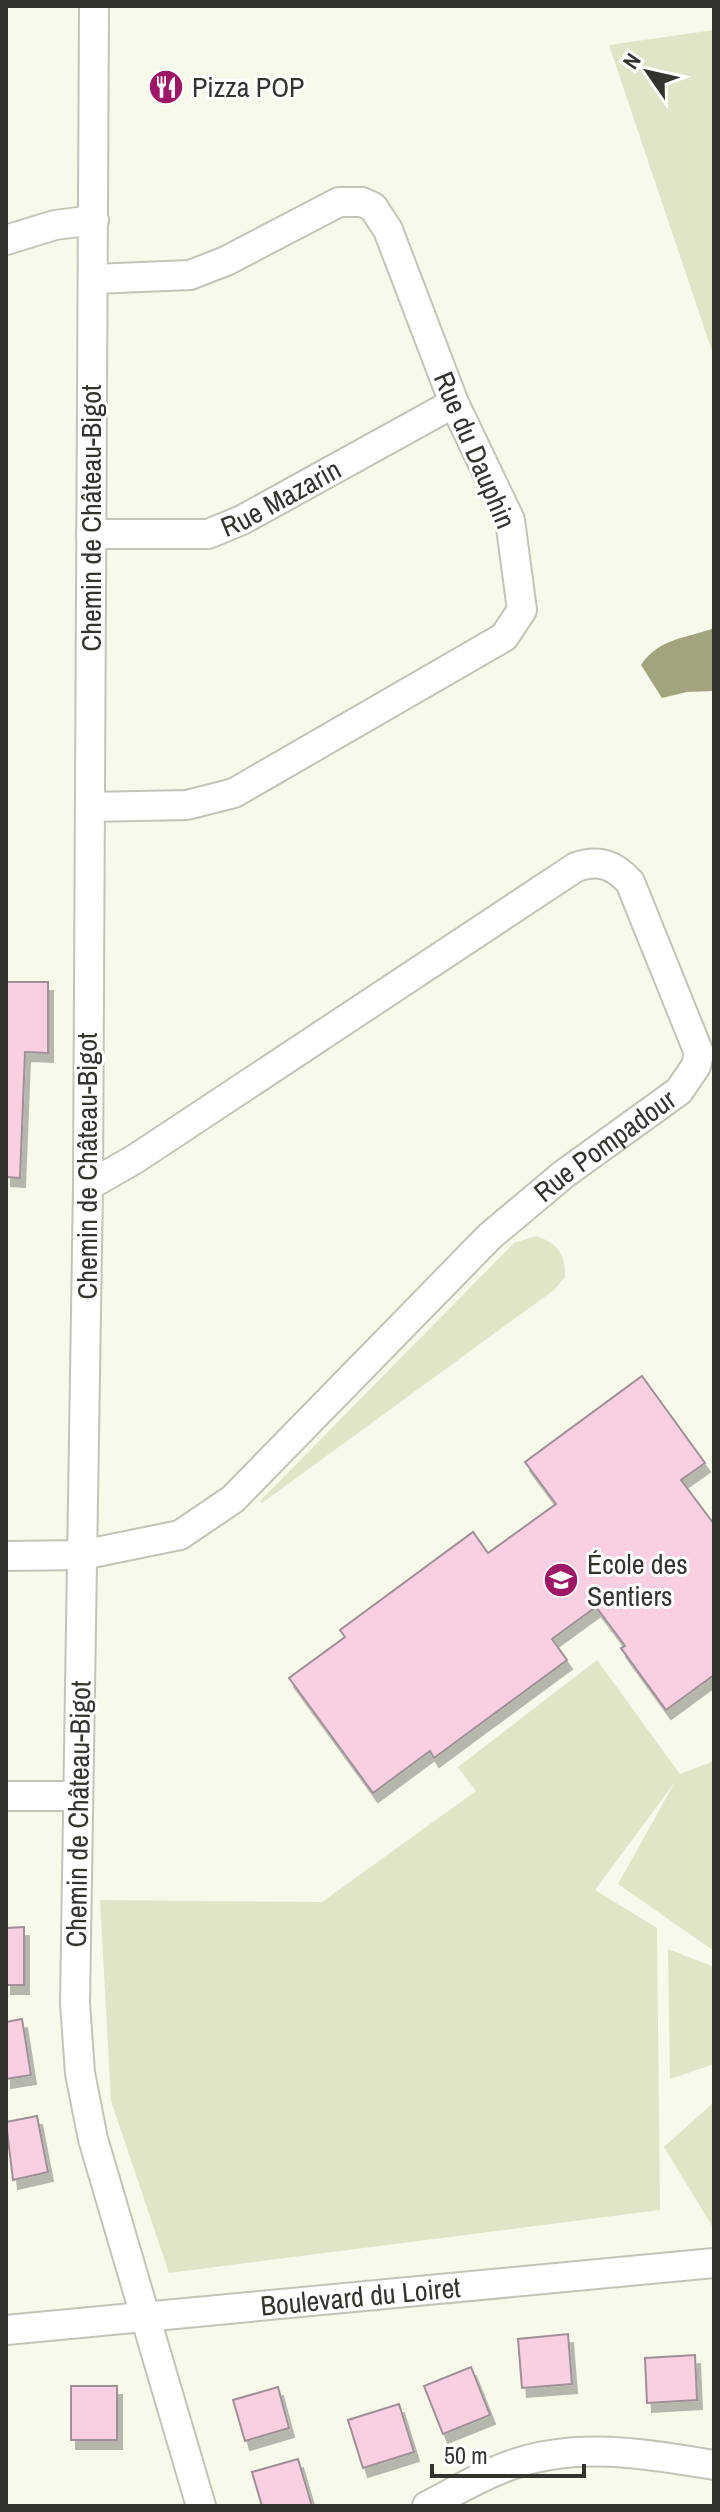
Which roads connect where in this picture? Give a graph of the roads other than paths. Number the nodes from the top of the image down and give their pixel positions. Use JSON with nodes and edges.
{"nodes":[{"id":1,"x":94,"y":6,"type":"edge"},
{"id":2,"x":94,"y":220,"type":"junction"},
{"id":3,"x":6,"y":240,"type":"edge"},
{"id":4,"x":93,"y":279,"type":"junction"},
{"id":5,"x":454,"y":403,"type":"junction"},
{"id":6,"x":91,"y":534,"type":"junction"},
{"id":7,"x":90,"y":807,"type":"junction"},
{"id":8,"x":88,"y":1186,"type":"junction"},
{"id":9,"x":82,"y":1555,"type":"junction"},
{"id":10,"x":6,"y":1556,"type":"edge"},
{"id":11,"x":6,"y":1796,"type":"edge"},
{"id":12,"x":77,"y":1796,"type":"junction"},
{"id":13,"x":714,"y":2263,"type":"edge"},
{"id":14,"x":145,"y":2316,"type":"junction"},
{"id":15,"x":6,"y":2330,"type":"edge"},
{"id":16,"x":714,"y":2465,"type":"edge"},
{"id":17,"x":469,"y":2496,"type":"edge"},
{"id":18,"x":201,"y":2506,"type":"edge"},
{"id":19,"x":427,"y":2506,"type":"edge"}],
"edges":[{"from":1,"to":2,"type":"street","name":"Chemin de Château-Bigot"},
{"from":2,"to":3,"type":"street"},
{"from":2,"to":4,"type":"street","name":"Chemin de Château-Bigot"},
{"from":4,"to":5,"type":"street","name":"Rue du Dauphin"},
{"from":4,"to":6,"type":"street","name":"Chemin de Château-Bigot"},
{"from":5,"to":6,"type":"street","name":"Rue Mazarin"},
{"from":5,"to":7,"type":"street","name":"Rue du Dauphin"},
{"from":6,"to":7,"type":"street","name":"Chemin de Château-Bigot"},
{"from":7,"to":8,"type":"street","name":"Chemin de Château-Bigot"},
{"from":8,"to":9,"type":"street","name":"Chemin de Château-Bigot"},
{"from":8,"to":9,"type":"street","name":"Rue Pompadour"},
{"from":9,"to":10,"type":"street"},
{"from":9,"to":12,"type":"street","name":"Chemin de Château-Bigot"},
{"from":11,"to":12,"type":"street"},
{"from":12,"to":14,"type":"street","name":"Chemin de Château-Bigot"},
{"from":13,"to":14,"type":"street","name":"Boulevard du Loiret"},
{"from":14,"to":15,"type":"street","name":"Boulevard du Loiret"},
{"from":14,"to":18,"type":"street","name":"Chemin de Château-Bigot"},
{"from":16,"to":17,"type":"street"},
{"from":17,"to":19,"type":"street"}]}
